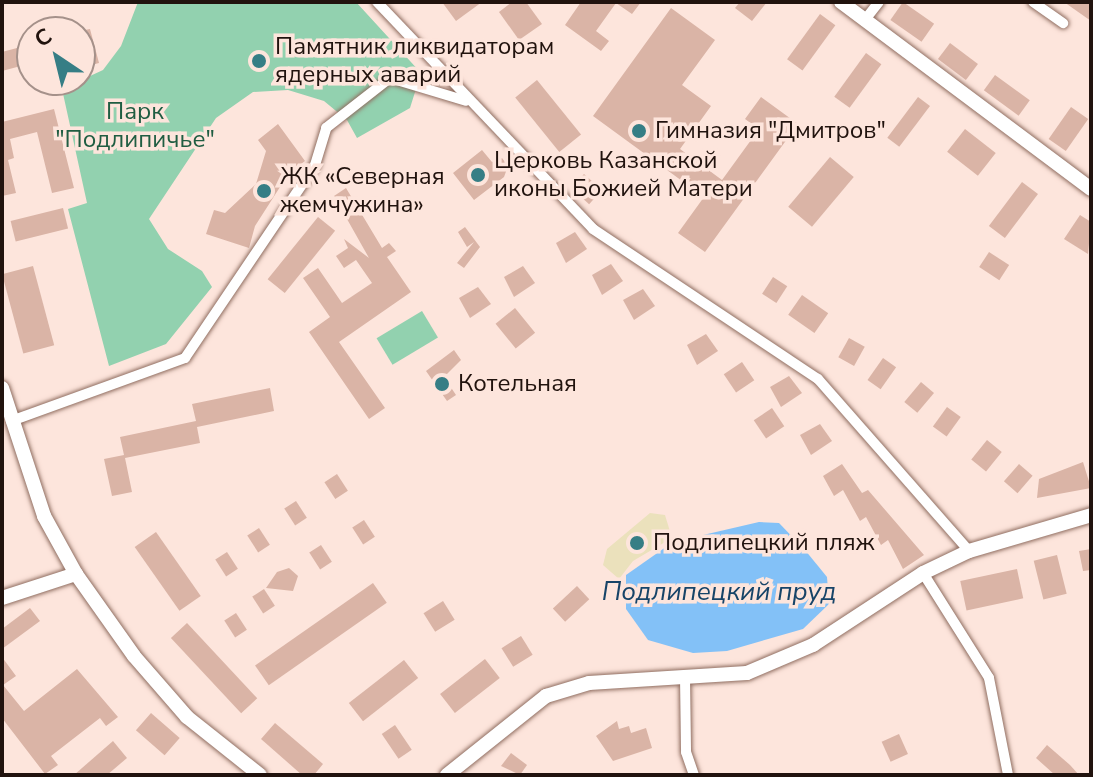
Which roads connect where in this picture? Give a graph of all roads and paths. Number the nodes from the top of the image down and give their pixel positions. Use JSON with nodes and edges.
{"nodes":[{"id":1,"x":377,"y":2,"type":"edge"},
{"id":2,"x":841,"y":2,"type":"edge"},
{"id":3,"x":879,"y":2,"type":"edge"},
{"id":4,"x":1033,"y":2,"type":"edge"},
{"id":5,"x":864,"y":21,"type":"junction"},
{"id":6,"x":1063,"y":23,"type":"dead end"},
{"id":7,"x":472,"y":104,"type":"junction"},
{"id":8,"x":1091,"y":189,"type":"edge"},
{"id":9,"x":2,"y":388,"type":"edge"},
{"id":10,"x":11,"y":421,"type":"junction"},
{"id":11,"x":1091,"y":515,"type":"edge"},
{"id":12,"x":969,"y":551,"type":"junction"},
{"id":13,"x":923,"y":573,"type":"junction"},
{"id":14,"x":76,"y":574,"type":"junction"},
{"id":15,"x":2,"y":598,"type":"edge"},
{"id":16,"x":685,"y":677,"type":"junction"},
{"id":17,"x":260,"y":775,"type":"edge"},
{"id":18,"x":447,"y":775,"type":"edge"},
{"id":19,"x":694,"y":775,"type":"edge"},
{"id":20,"x":1008,"y":775,"type":"edge"}],
"edges":[{"from":1,"to":7,"type":"street"},
{"from":2,"to":5,"type":"street"},
{"from":3,"to":5,"type":"street"},
{"from":4,"to":6,"type":"street"},
{"from":5,"to":8,"type":"street"},
{"from":7,"to":10,"type":"street"},
{"from":7,"to":12,"type":"street"},
{"from":9,"to":10,"type":"street"},
{"from":10,"to":14,"type":"street"},
{"from":11,"to":12,"type":"street"},
{"from":12,"to":13,"type":"street"},
{"from":13,"to":16,"type":"street"},
{"from":13,"to":20,"type":"street"},
{"from":14,"to":15,"type":"street"},
{"from":14,"to":17,"type":"street"},
{"from":16,"to":18,"type":"street"},
{"from":16,"to":19,"type":"street"}]}
